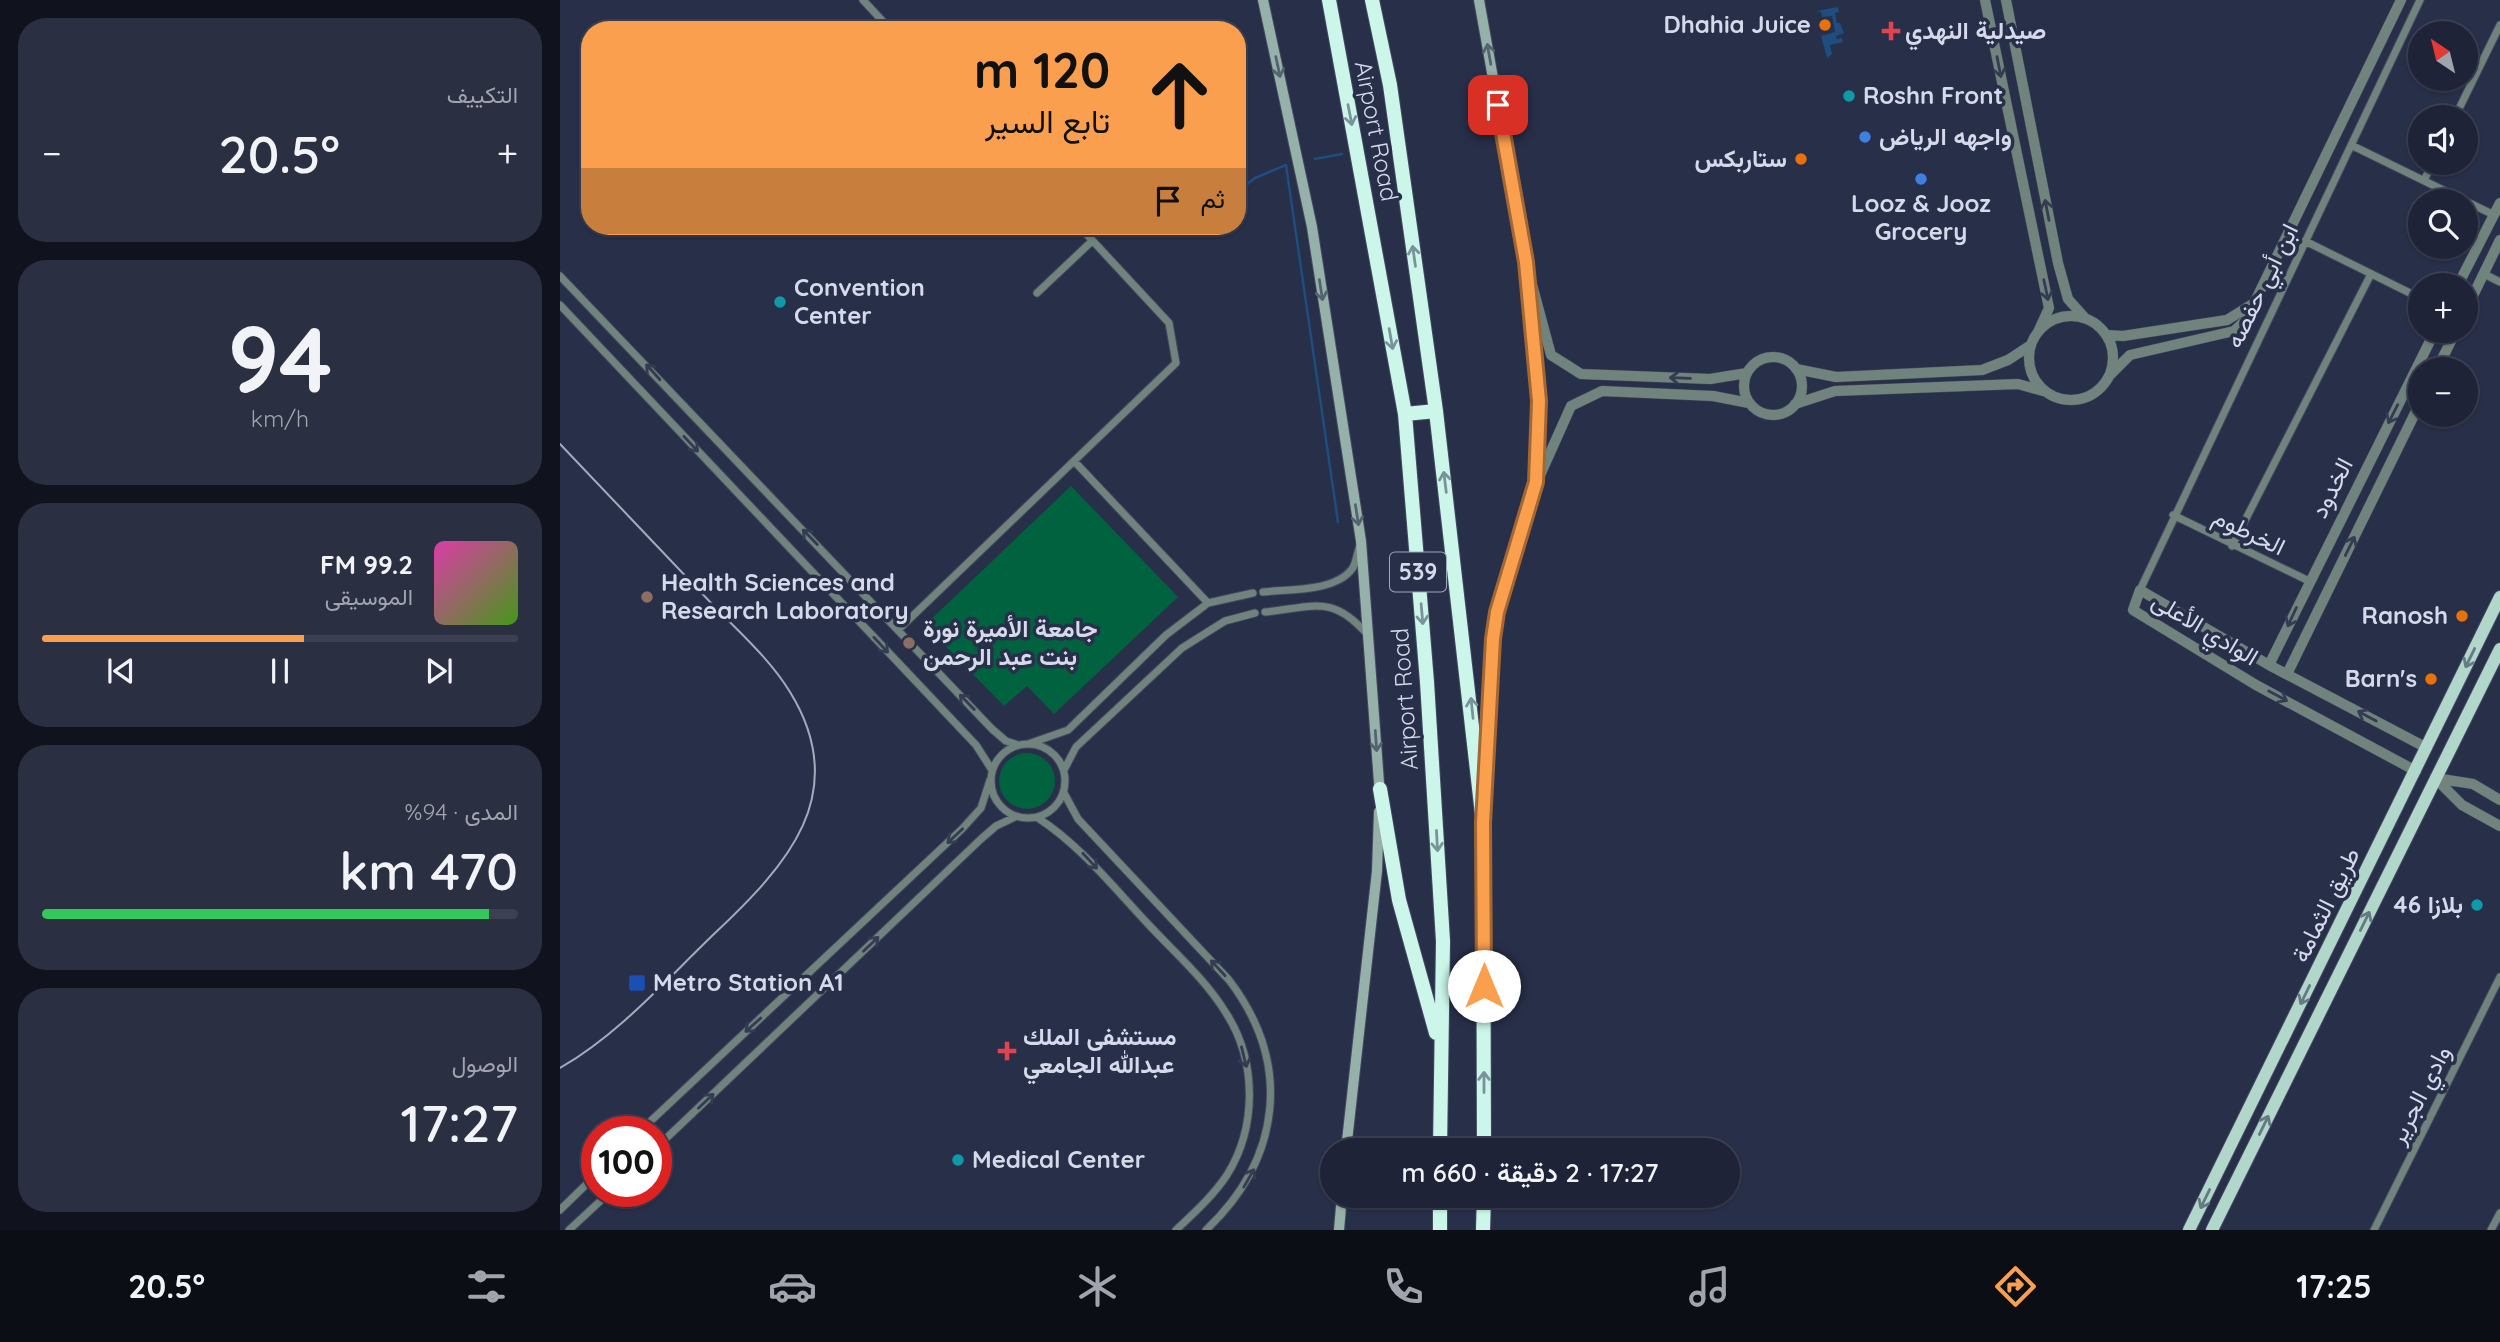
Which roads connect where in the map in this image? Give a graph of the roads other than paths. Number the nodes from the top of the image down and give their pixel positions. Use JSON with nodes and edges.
{"nodes":[{"id":1,"x":863,"y":0,"type":"edge"},
{"id":2,"x":1264,"y":0,"type":"edge"},
{"id":3,"x":1329,"y":0,"type":"edge"},
{"id":4,"x":1372,"y":0,"type":"edge"},
{"id":5,"x":1479,"y":0,"type":"edge"},
{"id":6,"x":1985,"y":0,"type":"edge"},
{"id":7,"x":2006,"y":0,"type":"edge"},
{"id":8,"x":2402,"y":0,"type":"edge"},
{"id":9,"x":2420,"y":0,"type":"edge"},
{"id":10,"x":883,"y":21,"type":"edge"},
{"id":11,"x":2500,"y":25,"type":"edge"},
{"id":12,"x":2461,"y":105,"type":"edge"},
{"id":13,"x":2351,"y":145,"type":"junction"},
{"id":14,"x":2427,"y":175,"type":"edge"},
{"id":15,"x":2424,"y":180,"type":"junction"},
{"id":16,"x":2500,"y":202,"type":"edge"},
{"id":17,"x":2494,"y":215,"type":"junction"},
{"id":18,"x":1086,"y":235,"type":"edge"},
{"id":19,"x":2500,"y":240,"type":"edge"},
{"id":20,"x":2305,"y":241,"type":"junction"},
{"id":21,"x":1091,"y":242,"type":"junction"},
{"id":22,"x":1526,"y":262,"type":"junction"},
{"id":23,"x":2464,"y":273,"type":"edge"},
{"id":24,"x":2371,"y":274,"type":"junction"},
{"id":25,"x":2484,"y":274,"type":"junction"},
{"id":26,"x":560,"y":275,"type":"edge"},
{"id":27,"x":2500,"y":282,"type":"edge"},
{"id":28,"x":2478,"y":286,"type":"edge"},
{"id":29,"x":2408,"y":292,"type":"edge"},
{"id":30,"x":1037,"y":293,"type":"dead end"},
{"id":31,"x":2256,"y":301,"type":"junction"},
{"id":32,"x":560,"y":305,"type":"edge"},
{"id":33,"x":2085,"y":318,"type":"junction"},
{"id":34,"x":2038,"y":332,"type":"junction"},
{"id":35,"x":2107,"y":335,"type":"junction"},
{"id":36,"x":2429,"y":343,"type":"edge"},
{"id":37,"x":2032,"y":345,"type":"junction"},
{"id":38,"x":1796,"y":369,"type":"junction"},
{"id":39,"x":1747,"y":373,"type":"junction"},
{"id":40,"x":2109,"y":376,"type":"junction"},
{"id":41,"x":2049,"y":393,"type":"junction"},
{"id":42,"x":1749,"y":403,"type":"junction"},
{"id":43,"x":1795,"y":404,"type":"junction"},
{"id":44,"x":1436,"y":411,"type":"junction"},
{"id":45,"x":1405,"y":414,"type":"junction"},
{"id":46,"x":2408,"y":427,"type":"edge"},
{"id":47,"x":1074,"y":461,"type":"junction"},
{"id":48,"x":1536,"y":482,"type":"junction"},
{"id":49,"x":2174,"y":515,"type":"junction"},
{"id":50,"x":1361,"y":541,"type":"junction"},
{"id":51,"x":2232,"y":546,"type":"junction"},
{"id":52,"x":2309,"y":582,"type":"junction"},
{"id":53,"x":2140,"y":590,"type":"junction"},
{"id":54,"x":1263,"y":592,"type":"dead end"},
{"id":55,"x":1253,"y":593,"type":"dead end"},
{"id":56,"x":2500,"y":597,"type":"edge"},
{"id":57,"x":1208,"y":603,"type":"junction"},
{"id":58,"x":1265,"y":612,"type":"dead end"},
{"id":59,"x":1255,"y":613,"type":"dead end"},
{"id":60,"x":898,"y":630,"type":"junction"},
{"id":61,"x":1368,"y":635,"type":"junction"},
{"id":62,"x":2500,"y":649,"type":"edge"},
{"id":63,"x":2269,"y":665,"type":"junction"},
{"id":64,"x":2287,"y":674,"type":"junction"},
{"id":65,"x":1028,"y":744,"type":"junction"},
{"id":66,"x":1018,"y":745,"type":"junction"},
{"id":67,"x":2427,"y":748,"type":"junction"},
{"id":68,"x":992,"y":769,"type":"junction"},
{"id":69,"x":1064,"y":770,"type":"junction"},
{"id":70,"x":2416,"y":771,"type":"junction"},
{"id":71,"x":2435,"y":778,"type":"junction"},
{"id":72,"x":990,"y":780,"type":"junction"},
{"id":73,"x":1380,"y":789,"type":"junction"},
{"id":74,"x":1064,"y":793,"type":"junction"},
{"id":75,"x":2500,"y":800,"type":"edge"},
{"id":76,"x":1015,"y":817,"type":"junction"},
{"id":77,"x":1038,"y":818,"type":"junction"},
{"id":78,"x":1483,"y":823,"type":"junction"},
{"id":79,"x":2500,"y":826,"type":"edge"},
{"id":80,"x":2500,"y":977,"type":"edge"},
{"id":81,"x":1441,"y":1050,"type":"junction"},
{"id":82,"x":656,"y":1116,"type":"edge"},
{"id":83,"x":672,"y":1133,"type":"edge"},
{"id":84,"x":1347,"y":1138,"type":"edge"},
{"id":85,"x":1440,"y":1138,"type":"edge"},
{"id":86,"x":1484,"y":1138,"type":"edge"},
{"id":87,"x":581,"y":1190,"type":"edge"},
{"id":88,"x":594,"y":1207,"type":"edge"},
{"id":89,"x":1341,"y":1208,"type":"edge"},
{"id":90,"x":1440,"y":1208,"type":"edge"},
{"id":91,"x":1484,"y":1208,"type":"edge"},
{"id":92,"x":560,"y":1210,"type":"edge"},
{"id":93,"x":2500,"y":1213,"type":"edge"},
{"id":94,"x":2214,"y":1229,"type":"edge"},
{"id":95,"x":569,"y":1230,"type":"edge"},
{"id":96,"x":1176,"y":1230,"type":"edge"},
{"id":97,"x":1206,"y":1230,"type":"edge"},
{"id":98,"x":1339,"y":1230,"type":"edge"},
{"id":99,"x":1440,"y":1230,"type":"edge"},
{"id":100,"x":1483,"y":1230,"type":"edge"},
{"id":101,"x":2189,"y":1230,"type":"edge"},
{"id":102,"x":2374,"y":1230,"type":"edge"},
{"id":103,"x":2491,"y":1230,"type":"edge"}],
"edges":[{"from":1,"to":10,"type":"street"},
{"from":2,"to":50,"type":"main road","one_way":true},
{"from":3,"to":45,"type":"highway","name":"Airport Road","number":"539","one_way":true},
{"from":44,"to":4,"type":"highway","name":"Airport Road","number":"539","one_way":true},
{"from":22,"to":5,"type":"main road","one_way":true},
{"from":6,"to":34,"type":"street","one_way":true},
{"from":33,"to":7,"type":"street","one_way":true},
{"from":8,"to":31,"type":"street"},
{"from":9,"to":13,"type":"street","name":"ابن أبي حفصه"},
{"from":11,"to":12,"type":"street"},
{"from":13,"to":15,"type":"street"},
{"from":13,"to":20,"type":"street","name":"ابن أبي حفصه"},
{"from":14,"to":15,"type":"street"},
{"from":15,"to":17,"type":"street"},
{"from":16,"to":17,"type":"street"},
{"from":17,"to":23,"type":"street"},
{"from":18,"to":21,"type":"street"},
{"from":19,"to":25,"type":"street"},
{"from":20,"to":24,"type":"street"},
{"from":20,"to":49,"type":"street","name":"ابن أبي حفصه"},
{"from":21,"to":30,"type":"street"},
{"from":21,"to":47,"type":"street"},
{"from":39,"to":22,"type":"street","one_way":true},
{"from":22,"to":48,"type":"main road"},
{"from":24,"to":29,"type":"street"},
{"from":24,"to":51,"type":"street"},
{"from":25,"to":27,"type":"street"},
{"from":25,"to":28,"type":"street"},
{"from":60,"to":26,"type":"street","one_way":true},
{"from":31,"to":35,"type":"street"},
{"from":31,"to":40,"type":"street"},
{"from":32,"to":68,"type":"street","one_way":true},
{"from":33,"to":34,"type":"street"},
{"from":33,"to":35,"type":"street"},
{"from":34,"to":37,"type":"street"},
{"from":35,"to":40,"type":"street"},
{"from":36,"to":52,"type":"street","name":"الخدود","one_way":true},
{"from":37,"to":38,"type":"street"},
{"from":37,"to":41,"type":"street"},
{"from":38,"to":39,"type":"street"},
{"from":38,"to":43,"type":"street"},
{"from":39,"to":42,"type":"street"},
{"from":40,"to":41,"type":"street"},
{"from":41,"to":43,"type":"street"},
{"from":42,"to":43,"type":"street"},
{"from":42,"to":48,"type":"street"},
{"from":44,"to":45,"type":"highway"},
{"from":78,"to":44,"type":"highway","name":"Airport Road","number":"539","one_way":true},
{"from":45,"to":81,"type":"highway","name":"Airport Road","number":"539","one_way":true},
{"from":64,"to":46,"type":"street","name":"الخدود","one_way":true},
{"from":47,"to":57,"type":"street"},
{"from":47,"to":60,"type":"street"},
{"from":48,"to":78,"type":"main road"},
{"from":49,"to":51,"type":"street","name":"الخرطوم"},
{"from":49,"to":53,"type":"street","name":"ابن أبي حفصه"},
{"from":50,"to":54,"type":"street"},
{"from":50,"to":61,"type":"main road"},
{"from":51,"to":52,"type":"street","name":"الخرطوم"},
{"from":52,"to":63,"type":"street","name":"الخدود","one_way":true},
{"from":53,"to":63,"type":"street","name":"الوادي الأعلى"},
{"from":53,"to":70,"type":"street","name":"الوادي الأعلى","one_way":true},
{"from":55,"to":57,"type":"street"},
{"from":56,"to":67,"type":"main road","name":"طريق الثمامة","one_way":true},
{"from":57,"to":65,"type":"street"},
{"from":58,"to":61,"type":"street"},
{"from":59,"to":69,"type":"street"},
{"from":66,"to":60,"type":"street","one_way":true},
{"from":61,"to":73,"type":"main road","one_way":true},
{"from":62,"to":71,"type":"main road","name":"طريق الثمامة"},
{"from":63,"to":64,"type":"street","name":"الوادي الأعلى"},
{"from":67,"to":64,"type":"street","name":"الوادي الأعلى","one_way":true},
{"from":65,"to":66,"type":"street"},
{"from":65,"to":69,"type":"street"},
{"from":66,"to":68,"type":"street"},
{"from":67,"to":70,"type":"main road","name":"طريق الثمامة"},
{"from":68,"to":72,"type":"street"},
{"from":69,"to":74,"type":"street"},
{"from":70,"to":101,"type":"main road","name":"طريق الثمامة","one_way":true},
{"from":71,"to":75,"type":"street"},
{"from":71,"to":79,"type":"street"},
{"from":94,"to":71,"type":"main road","name":"طريق الثمامة","one_way":true},
{"from":72,"to":76,"type":"street"},
{"from":72,"to":82,"type":"street","one_way":true},
{"from":73,"to":81,"type":"highway"},
{"from":73,"to":84,"type":"main road"},
{"from":74,"to":77,"type":"street"},
{"from":97,"to":74,"type":"street","one_way":true},
{"from":76,"to":77,"type":"street"},
{"from":83,"to":76,"type":"street","one_way":true},
{"from":77,"to":96,"type":"street","one_way":true},
{"from":86,"to":78,"type":"highway","name":"Airport Road","number":"539","one_way":true},
{"from":80,"to":102,"type":"street","name":"وادي الجرير"},
{"from":81,"to":85,"type":"highway","name":"Airport Road","number":"539"},
{"from":87,"to":92,"type":"street"},
{"from":88,"to":95,"type":"street"},
{"from":89,"to":98,"type":"main road"},
{"from":90,"to":99,"type":"highway"},
{"from":91,"to":100,"type":"highway"},
{"from":93,"to":103,"type":"street"}]}
